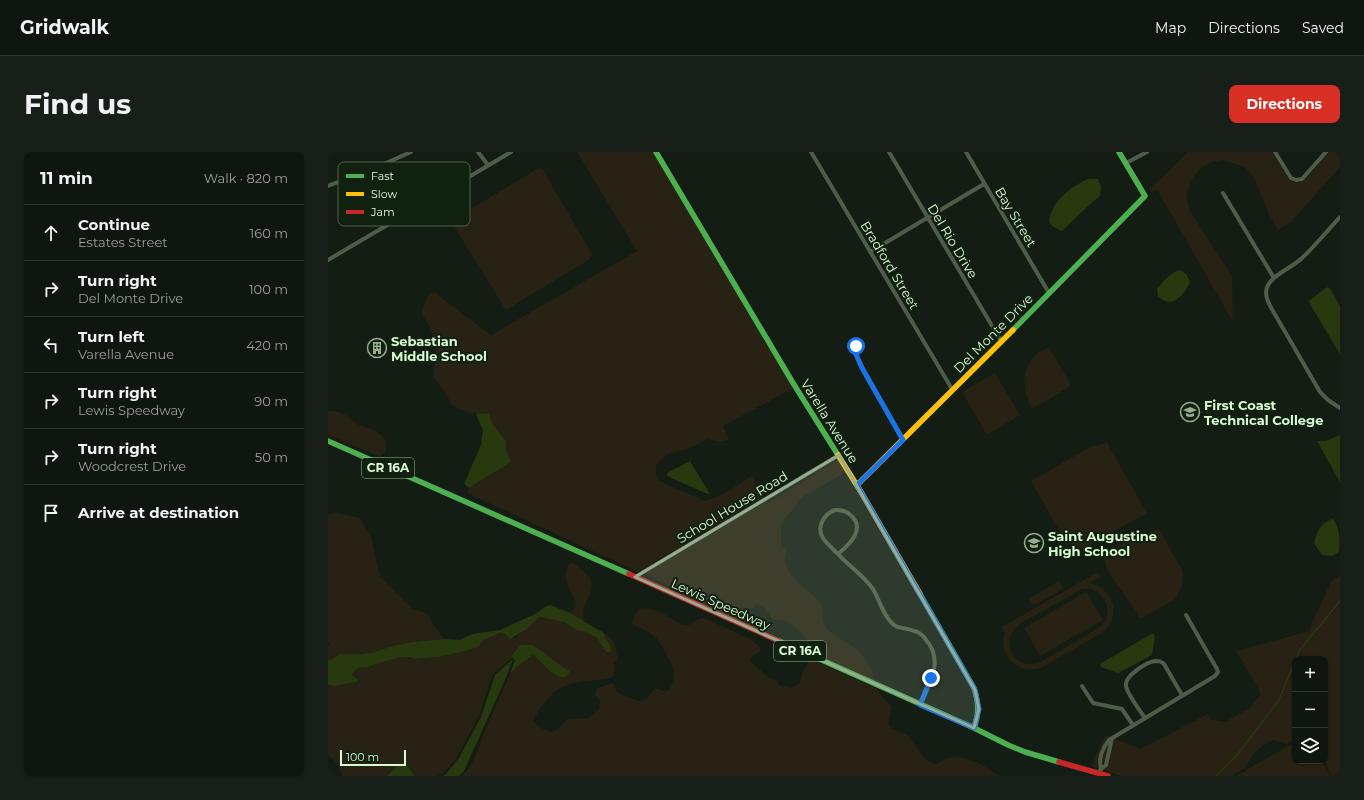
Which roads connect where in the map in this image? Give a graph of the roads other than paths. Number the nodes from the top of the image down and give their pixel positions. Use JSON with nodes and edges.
{"nodes":[{"id":1,"x":411,"y":152,"type":"edge"},
{"id":2,"x":478,"y":152,"type":"edge"},
{"id":3,"x":511,"y":152,"type":"edge"},
{"id":4,"x":656,"y":152,"type":"edge"},
{"id":5,"x":811,"y":152,"type":"edge"},
{"id":6,"x":889,"y":152,"type":"edge"},
{"id":7,"x":966,"y":152,"type":"edge"},
{"id":8,"x":1119,"y":152,"type":"edge"},
{"id":9,"x":1147,"y":152,"type":"edge"},
{"id":10,"x":1275,"y":152,"type":"edge"},
{"id":11,"x":1326,"y":152,"type":"edge"},
{"id":12,"x":388,"y":162,"type":"edge"},
{"id":13,"x":1126,"y":163,"type":"junction"},
{"id":14,"x":488,"y":165,"type":"junction"},
{"id":15,"x":470,"y":176,"type":"edge"},
{"id":16,"x":338,"y":182,"type":"edge"},
{"id":17,"x":984,"y":184,"type":"junction"},
{"id":18,"x":328,"y":186,"type":"edge"},
{"id":19,"x":1224,"y":193,"type":"dead end"},
{"id":20,"x":927,"y":217,"type":"junction"},
{"id":21,"x":1340,"y":217,"type":"edge"},
{"id":22,"x":385,"y":226,"type":"edge"},
{"id":23,"x":870,"y":252,"type":"junction"},
{"id":24,"x":328,"y":260,"type":"edge"},
{"id":25,"x":1274,"y":278,"type":"junction"},
{"id":26,"x":1049,"y":293,"type":"junction"},
{"id":27,"x":1001,"y":341,"type":"junction"},
{"id":28,"x":860,"y":343,"type":"dead end"},
{"id":29,"x":952,"y":389,"type":"junction"},
{"id":30,"x":1340,"y":408,"type":"edge"},
{"id":31,"x":903,"y":440,"type":"junction"},
{"id":32,"x":328,"y":441,"type":"edge"},
{"id":33,"x":839,"y":455,"type":"junction"},
{"id":34,"x":857,"y":485,"type":"junction"},
{"id":35,"x":838,"y":554,"type":"junction"},
{"id":36,"x":635,"y":577,"type":"junction"},
{"id":37,"x":1186,"y":615,"type":"dead end"},
{"id":38,"x":1082,"y":686,"type":"dead end"},
{"id":39,"x":1182,"y":696,"type":"junction"},
{"id":40,"x":920,"y":705,"type":"junction"},
{"id":41,"x":1145,"y":718,"type":"junction"},
{"id":42,"x":1133,"y":725,"type":"junction"},
{"id":43,"x":974,"y":728,"type":"junction"},
{"id":44,"x":1112,"y":738,"type":"junction"},
{"id":45,"x":1100,"y":771,"type":"junction"},
{"id":46,"x":1108,"y":776,"type":"edge"}],
"edges":[{"from":1,"to":12,"type":"street"},
{"from":2,"to":14,"type":"street"},
{"from":3,"to":14,"type":"street"},
{"from":4,"to":33,"type":"street","name":"Varella Avenue"},
{"from":5,"to":23,"type":"street","name":"Bradford Street"},
{"from":6,"to":20,"type":"street","name":"Del Rio Drive"},
{"from":7,"to":17,"type":"street","name":"Bay Street"},
{"from":8,"to":13,"type":"street"},
{"from":9,"to":13,"type":"street"},
{"from":10,"to":11,"type":"street"},
{"from":13,"to":26,"type":"street","name":"Del Monte Drive"},
{"from":14,"to":15,"type":"street"},
{"from":16,"to":18,"type":"street"},
{"from":17,"to":20,"type":"street"},
{"from":17,"to":26,"type":"street","name":"Bay Street"},
{"from":19,"to":25,"type":"street"},
{"from":20,"to":23,"type":"street"},
{"from":20,"to":27,"type":"street","name":"Del Rio Drive"},
{"from":21,"to":25,"type":"street"},
{"from":22,"to":24,"type":"street"},
{"from":23,"to":29,"type":"street","name":"Bradford Street"},
{"from":25,"to":30,"type":"street"},
{"from":26,"to":27,"type":"street","name":"Del Monte Drive"},
{"from":27,"to":29,"type":"street","name":"Del Monte Drive"},
{"from":28,"to":31,"type":"street"},
{"from":29,"to":31,"type":"street","name":"Del Monte Drive"},
{"from":31,"to":34,"type":"street","name":"Del Monte Drive"},
{"from":32,"to":36,"type":"street","name":"Lewis Speedway","number":"CR 16A"},
{"from":33,"to":34,"type":"street","name":"Varella Avenue"},
{"from":33,"to":36,"type":"street","name":"School House Road"},
{"from":34,"to":43,"type":"street","name":"Varella Avenue"},
{"from":35,"to":35,"type":"street"},
{"from":35,"to":40,"type":"street"},
{"from":36,"to":40,"type":"street","name":"Lewis Speedway","number":"CR 16A"},
{"from":37,"to":39,"type":"street"},
{"from":38,"to":42,"type":"street"},
{"from":39,"to":41,"type":"street"},
{"from":39,"to":41,"type":"street"},
{"from":40,"to":43,"type":"street","name":"Lewis Speedway","number":"CR 16A"},
{"from":41,"to":42,"type":"street"},
{"from":42,"to":44,"type":"street"},
{"from":43,"to":45,"type":"street","name":"Lewis Speedway","number":"CR 16A"},
{"from":44,"to":45,"type":"street"},
{"from":44,"to":45,"type":"street"},
{"from":45,"to":46,"type":"street","name":"Lewis Speedway","number":"CR 16A"}]}
